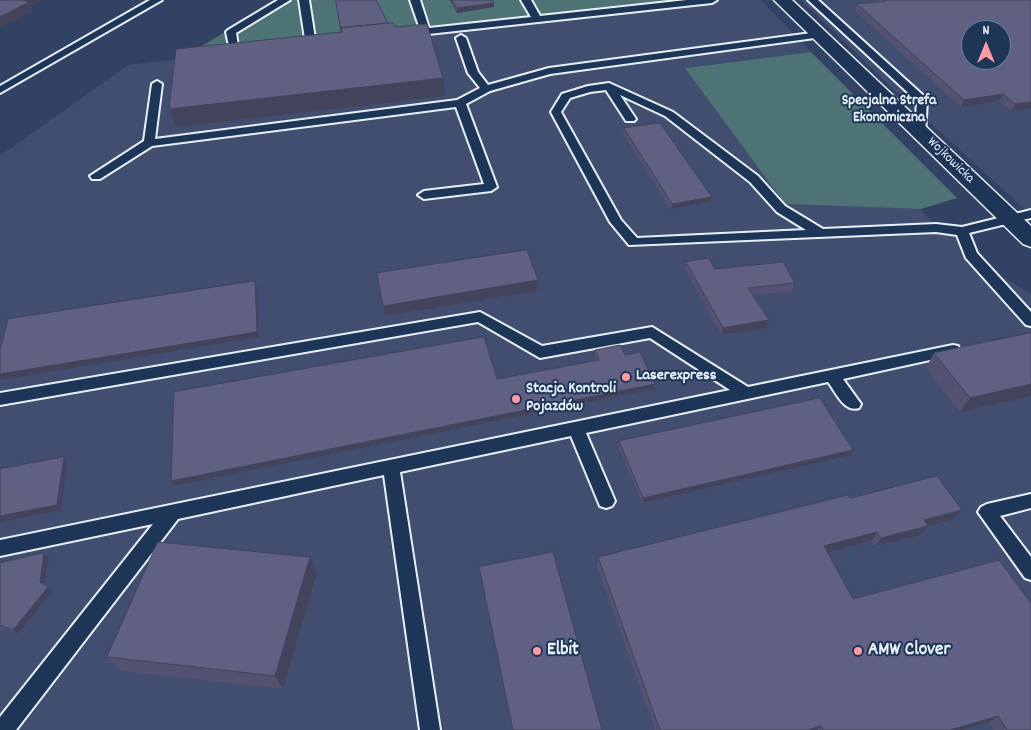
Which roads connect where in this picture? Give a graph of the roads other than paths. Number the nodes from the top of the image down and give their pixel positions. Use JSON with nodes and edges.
{"nodes":[{"id":1,"x":158,"y":0,"type":"edge"},
{"id":2,"x":285,"y":0,"type":"edge"},
{"id":3,"x":304,"y":0,"type":"edge"},
{"id":4,"x":415,"y":0,"type":"edge"},
{"id":5,"x":526,"y":0,"type":"edge"},
{"id":6,"x":712,"y":0,"type":"edge"},
{"id":7,"x":782,"y":0,"type":"edge"},
{"id":8,"x":813,"y":0,"type":"edge"},
{"id":9,"x":643,"y":4,"type":"edge"},
{"id":10,"x":537,"y":20,"type":"junction"},
{"id":11,"x":426,"y":32,"type":"junction"},
{"id":12,"x":397,"y":35,"type":"edge"},
{"id":13,"x":818,"y":35,"type":"junction"},
{"id":14,"x":461,"y":38,"type":"dead end"},
{"id":15,"x":311,"y":45,"type":"edge"},
{"id":16,"x":252,"y":51,"type":"edge"},
{"id":17,"x":157,"y":84,"type":"dead end"},
{"id":18,"x":609,"y":86,"type":"junction"},
{"id":19,"x":486,"y":88,"type":"junction"},
{"id":20,"x":0,"y":90,"type":"edge"},
{"id":21,"x":460,"y":103,"type":"junction"},
{"id":22,"x":630,"y":119,"type":"dead end"},
{"id":23,"x":921,"y":133,"type":"junction"},
{"id":24,"x":149,"y":143,"type":"junction"},
{"id":25,"x":96,"y":176,"type":"dead end"},
{"id":26,"x":424,"y":196,"type":"dead end"},
{"id":27,"x":1021,"y":217,"type":"edge"},
{"id":28,"x":962,"y":231,"type":"junction"},
{"id":29,"x":822,"y":234,"type":"junction"},
{"id":30,"x":1031,"y":239,"type":"edge"},
{"id":31,"x":1031,"y":321,"type":"edge"},
{"id":32,"x":965,"y":347,"type":"edge"},
{"id":33,"x":832,"y":375,"type":"junction"},
{"id":34,"x":746,"y":393,"type":"junction"},
{"id":35,"x":0,"y":399,"type":"edge"},
{"id":36,"x":853,"y":404,"type":"dead end"},
{"id":37,"x":576,"y":428,"type":"junction"},
{"id":38,"x":392,"y":467,"type":"junction"},
{"id":39,"x":606,"y":501,"type":"dead end"},
{"id":40,"x":1031,"y":501,"type":"edge"},
{"id":41,"x":173,"y":512,"type":"junction"},
{"id":42,"x":0,"y":548,"type":"edge"},
{"id":43,"x":1031,"y":572,"type":"edge"},
{"id":44,"x":3,"y":730,"type":"edge"},
{"id":45,"x":430,"y":730,"type":"edge"}],
"edges":[{"from":1,"to":20,"type":"lane"},
{"from":2,"to":16,"type":"lane"},
{"from":3,"to":15,"type":"lane"},
{"from":4,"to":11,"type":"lane"},
{"from":5,"to":10,"type":"lane"},
{"from":6,"to":9,"type":"lane"},
{"from":7,"to":13,"type":"street","name":"Wojkowicka"},
{"from":8,"to":23,"type":"lane"},
{"from":9,"to":10,"type":"lane"},
{"from":10,"to":11,"type":"lane"},
{"from":11,"to":12,"type":"lane"},
{"from":13,"to":19,"type":"lane"},
{"from":13,"to":23,"type":"street","name":"Wojkowicka"},
{"from":14,"to":19,"type":"lane"},
{"from":17,"to":24,"type":"lane"},
{"from":18,"to":22,"type":"lane"},
{"from":18,"to":29,"type":"lane"},
{"from":18,"to":29,"type":"lane"},
{"from":19,"to":21,"type":"lane"},
{"from":21,"to":24,"type":"lane"},
{"from":21,"to":26,"type":"lane"},
{"from":23,"to":27,"type":"street","name":"Wojkowicka"},
{"from":24,"to":25,"type":"lane"},
{"from":27,"to":28,"type":"lane"},
{"from":27,"to":30,"type":"street","name":"Wojkowicka"},
{"from":28,"to":29,"type":"lane"},
{"from":28,"to":31,"type":"lane"},
{"from":32,"to":33,"type":"lane"},
{"from":33,"to":34,"type":"lane"},
{"from":33,"to":36,"type":"lane"},
{"from":34,"to":35,"type":"lane"},
{"from":34,"to":37,"type":"lane"},
{"from":37,"to":38,"type":"lane"},
{"from":37,"to":39,"type":"lane"},
{"from":38,"to":41,"type":"lane"},
{"from":38,"to":45,"type":"lane"},
{"from":40,"to":43,"type":"lane"},
{"from":41,"to":42,"type":"lane"},
{"from":41,"to":44,"type":"lane"}]}
